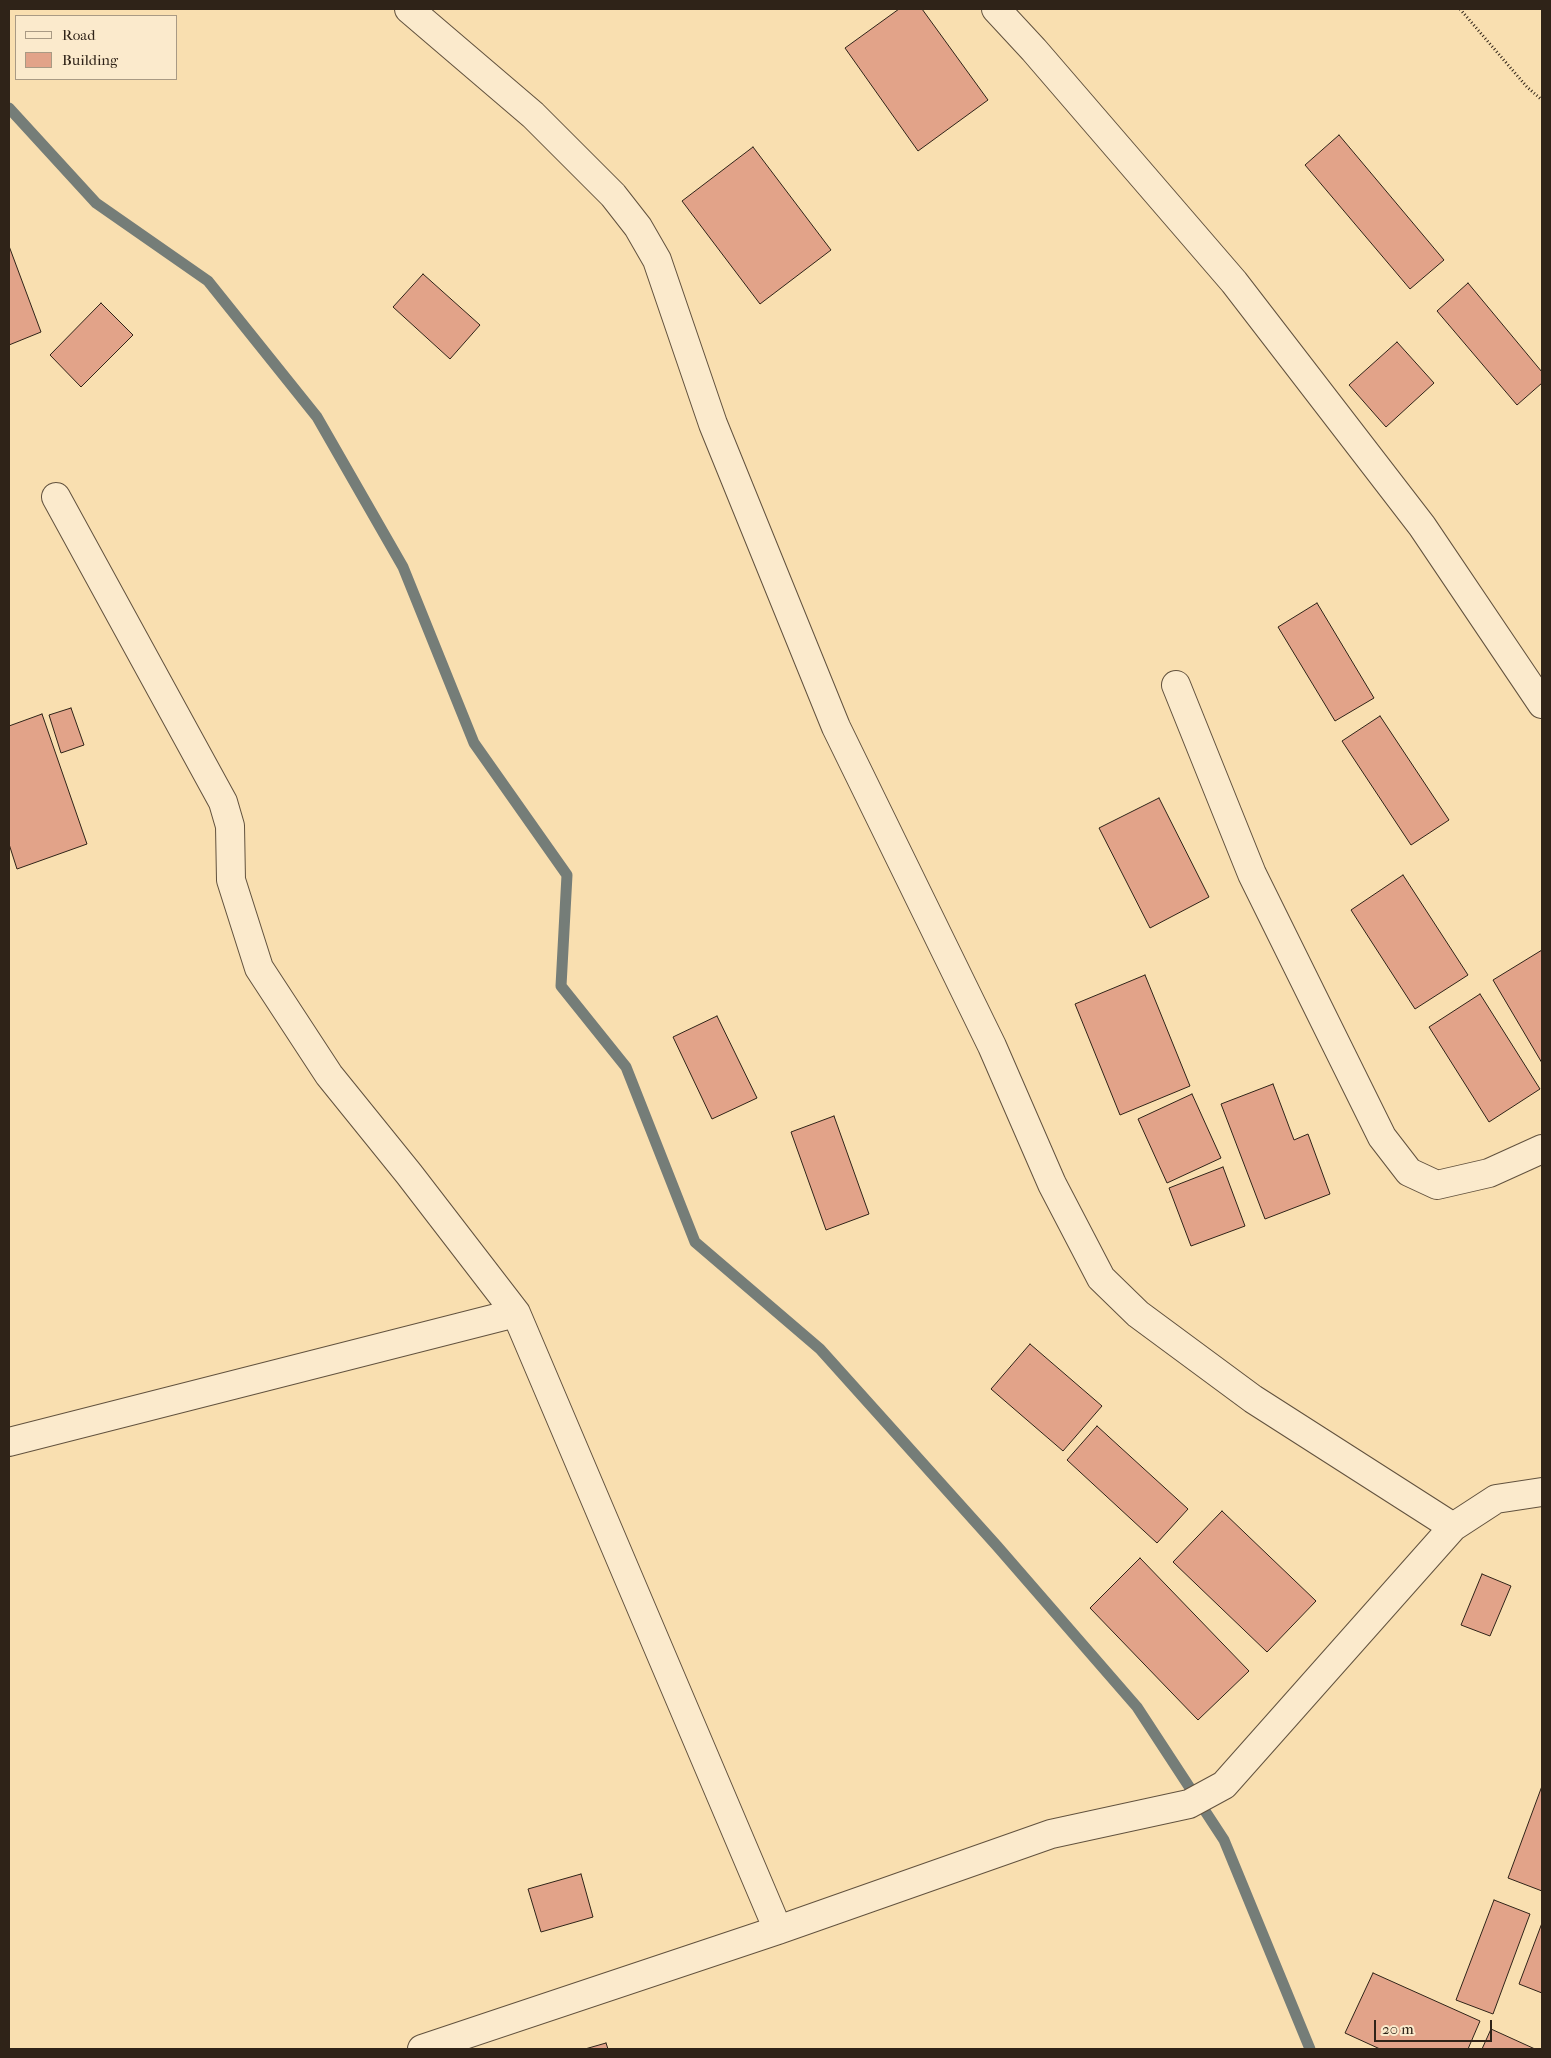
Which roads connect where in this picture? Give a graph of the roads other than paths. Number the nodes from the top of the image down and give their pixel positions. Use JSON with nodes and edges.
{"nodes":[{"id":1,"x":409,"y":9,"type":"edge"},
{"id":2,"x":996,"y":9,"type":"edge"},
{"id":3,"x":56,"y":497,"type":"dead end"},
{"id":4,"x":1176,"y":685,"type":"dead end"},
{"id":5,"x":1542,"y":704,"type":"edge"},
{"id":6,"x":1542,"y":1150,"type":"edge"},
{"id":7,"x":516,"y":1313,"type":"junction"},
{"id":8,"x":9,"y":1442,"type":"edge"},
{"id":9,"x":1542,"y":1492,"type":"edge"},
{"id":10,"x":1453,"y":1528,"type":"junction"},
{"id":11,"x":778,"y":1930,"type":"junction"},
{"id":12,"x":422,"y":2049,"type":"edge"}],
"edges":[{"from":1,"to":10,"type":"street"},
{"from":2,"to":5,"type":"street"},
{"from":3,"to":7,"type":"street"},
{"from":4,"to":6,"type":"street"},
{"from":7,"to":8,"type":"street"},
{"from":7,"to":11,"type":"street"},
{"from":9,"to":10,"type":"street"},
{"from":10,"to":11,"type":"street"},
{"from":11,"to":12,"type":"street"}]}
